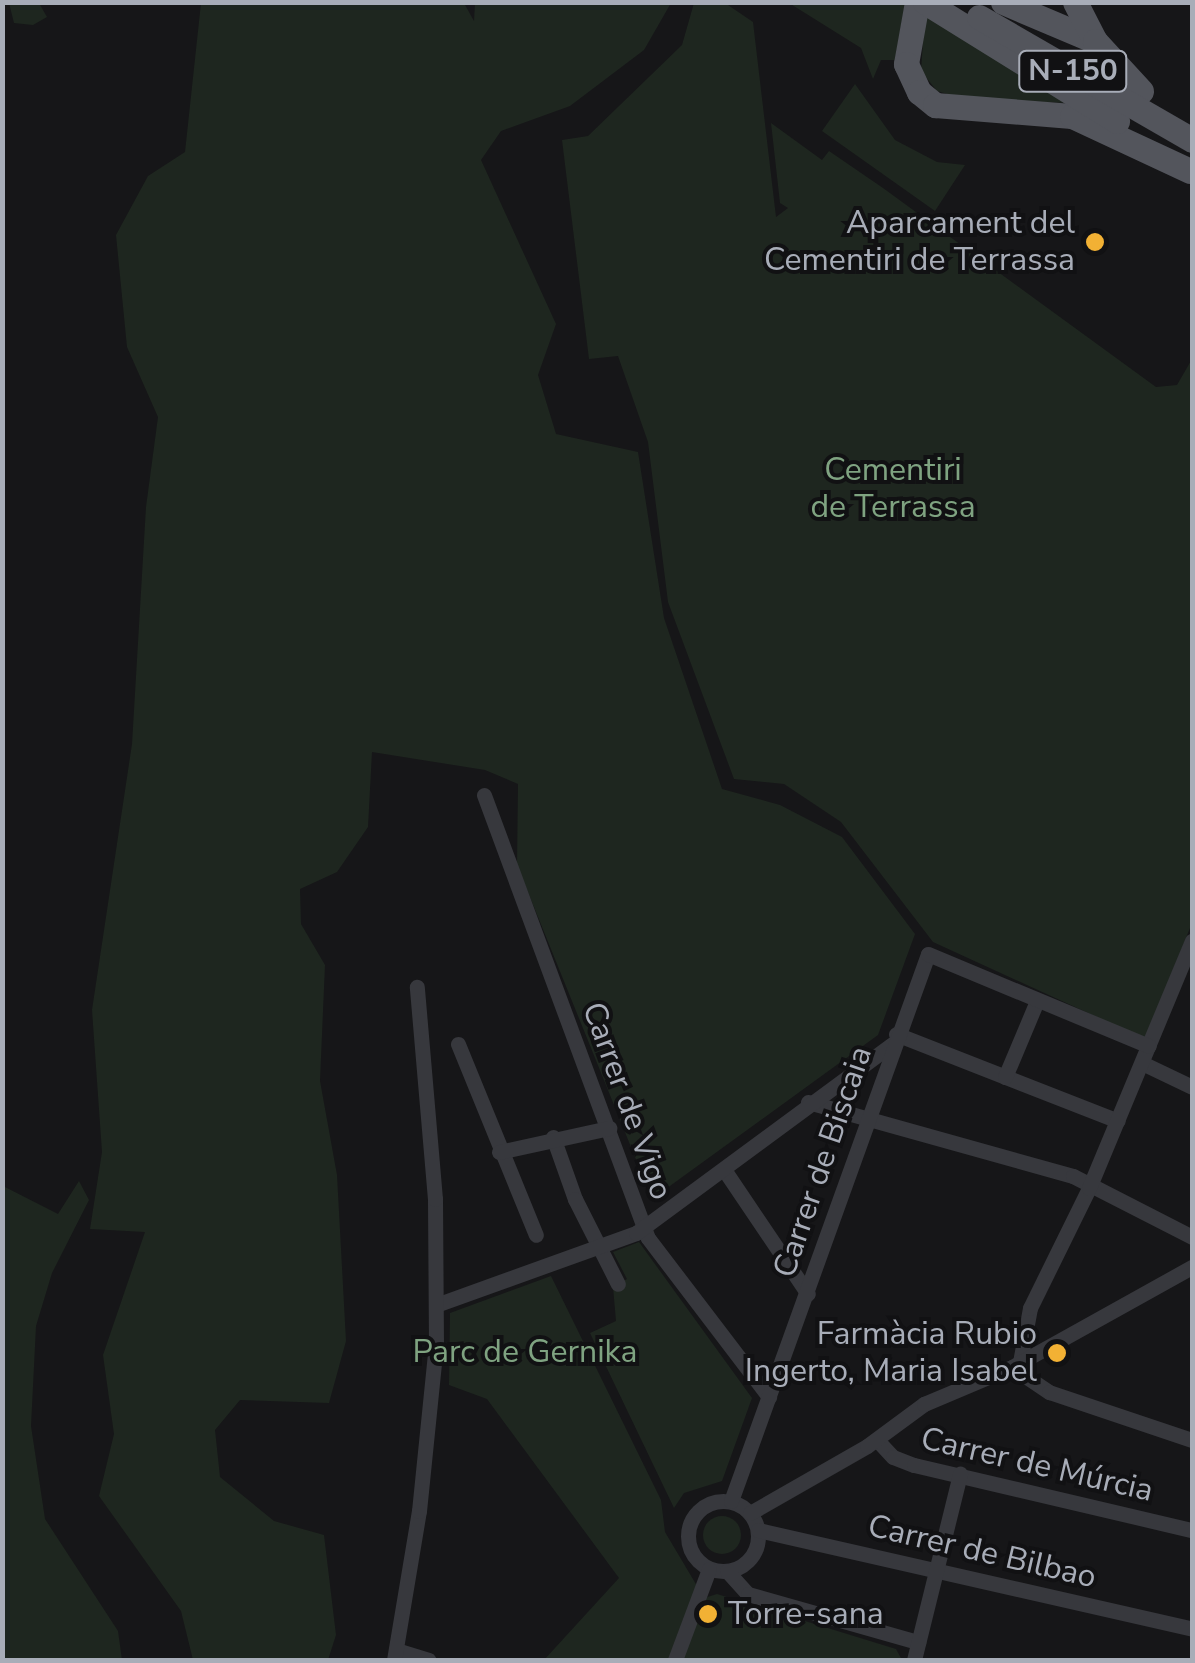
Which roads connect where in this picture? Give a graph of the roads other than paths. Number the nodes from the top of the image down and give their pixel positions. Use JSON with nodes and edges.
{"nodes":[{"id":1,"x":917,"y":2,"type":"edge"},
{"id":2,"x":926,"y":2,"type":"edge"},
{"id":3,"x":953,"y":2,"type":"edge"},
{"id":4,"x":989,"y":2,"type":"edge"},
{"id":5,"x":1003,"y":2,"type":"edge"},
{"id":6,"x":1075,"y":2,"type":"edge"},
{"id":7,"x":1095,"y":40,"type":"junction"},
{"id":8,"x":1141,"y":91,"type":"junction"},
{"id":9,"x":1192,"y":122,"type":"edge"},
{"id":10,"x":1192,"y":140,"type":"edge"},
{"id":11,"x":1191,"y":172,"type":"edge"},
{"id":12,"x":484,"y":796,"type":"dead end"},
{"id":13,"x":1192,"y":941,"type":"edge"},
{"id":14,"x":416,"y":987,"type":"dead end"},
{"id":15,"x":1037,"y":1001,"type":"junction"},
{"id":16,"x":894,"y":1039,"type":"junction"},
{"id":17,"x":458,"y":1044,"type":"dead end"},
{"id":18,"x":1149,"y":1046,"type":"junction"},
{"id":19,"x":1142,"y":1063,"type":"junction"},
{"id":20,"x":1006,"y":1077,"type":"junction"},
{"id":21,"x":1192,"y":1087,"type":"edge"},
{"id":22,"x":808,"y":1102,"type":"junction"},
{"id":23,"x":868,"y":1120,"type":"junction"},
{"id":24,"x":1118,"y":1121,"type":"junction"},
{"id":25,"x":609,"y":1128,"type":"junction"},
{"id":26,"x":553,"y":1137,"type":"junction"},
{"id":27,"x":499,"y":1152,"type":"junction"},
{"id":28,"x":725,"y":1171,"type":"junction"},
{"id":29,"x":1089,"y":1188,"type":"junction"},
{"id":30,"x":645,"y":1228,"type":"junction"},
{"id":31,"x":536,"y":1236,"type":"dead end"},
{"id":32,"x":1192,"y":1237,"type":"edge"},
{"id":33,"x":602,"y":1243,"type":"junction"},
{"id":34,"x":1192,"y":1267,"type":"edge"},
{"id":35,"x":618,"y":1284,"type":"dead end"},
{"id":36,"x":808,"y":1294,"type":"junction"},
{"id":37,"x":436,"y":1304,"type":"junction"},
{"id":38,"x":1016,"y":1364,"type":"junction"},
{"id":39,"x":769,"y":1397,"type":"junction"},
{"id":40,"x":877,"y":1440,"type":"junction"},
{"id":41,"x":1192,"y":1440,"type":"edge"},
{"id":42,"x":960,"y":1474,"type":"junction"},
{"id":43,"x":731,"y":1502,"type":"junction"},
{"id":44,"x":750,"y":1513,"type":"junction"},
{"id":45,"x":758,"y":1530,"type":"junction"},
{"id":46,"x":1192,"y":1530,"type":"edge"},
{"id":47,"x":936,"y":1568,"type":"junction"},
{"id":48,"x":708,"y":1569,"type":"junction"},
{"id":49,"x":727,"y":1572,"type":"junction"},
{"id":50,"x":1192,"y":1629,"type":"edge"},
{"id":51,"x":918,"y":1642,"type":"junction"},
{"id":52,"x":395,"y":1655,"type":"edge"},
{"id":53,"x":428,"y":1660,"type":"edge"},
{"id":54,"x":675,"y":1660,"type":"edge"},
{"id":55,"x":914,"y":1660,"type":"edge"}],
"edges":[{"from":1,"to":11,"type":"main road"},
{"from":2,"to":11,"type":"main road"},
{"from":3,"to":10,"type":"main road","number":"N-150"},
{"from":4,"to":8,"type":"main road","number":"N-150"},
{"from":5,"to":7,"type":"main road"},
{"from":6,"to":7,"type":"main road"},
{"from":7,"to":8,"type":"main road"},
{"from":8,"to":9,"type":"main road","number":"N-150"},
{"from":12,"to":25,"type":"street","name":"Carrer de Vigo"},
{"from":13,"to":18,"type":"street"},
{"from":14,"to":37,"type":"street"},
{"from":15,"to":16,"type":"street","name":"Carrer de Biscaia"},
{"from":15,"to":18,"type":"street"},
{"from":15,"to":20,"type":"street"},
{"from":16,"to":20,"type":"street"},
{"from":16,"to":22,"type":"street"},
{"from":16,"to":23,"type":"street","name":"Carrer de Biscaia"},
{"from":17,"to":27,"type":"street"},
{"from":18,"to":19,"type":"street"},
{"from":19,"to":21,"type":"street"},
{"from":19,"to":24,"type":"street"},
{"from":20,"to":24,"type":"street"},
{"from":22,"to":23,"type":"street"},
{"from":22,"to":28,"type":"street"},
{"from":23,"to":29,"type":"street"},
{"from":23,"to":36,"type":"street","name":"Carrer de Biscaia"},
{"from":24,"to":29,"type":"street"},
{"from":25,"to":26,"type":"street"},
{"from":25,"to":30,"type":"street","name":"Carrer de Vigo"},
{"from":26,"to":27,"type":"street"},
{"from":26,"to":33,"type":"street"},
{"from":27,"to":31,"type":"street"},
{"from":28,"to":30,"type":"street"},
{"from":28,"to":36,"type":"street"},
{"from":29,"to":32,"type":"street"},
{"from":29,"to":38,"type":"street"},
{"from":30,"to":33,"type":"street"},
{"from":30,"to":39,"type":"street","name":"Carrer de Vigo"},
{"from":33,"to":35,"type":"street"},
{"from":33,"to":37,"type":"street"},
{"from":34,"to":38,"type":"street"},
{"from":36,"to":39,"type":"street","name":"Carrer de Biscaia"},
{"from":37,"to":52,"type":"street"},
{"from":38,"to":40,"type":"street"},
{"from":38,"to":41,"type":"street"},
{"from":39,"to":43,"type":"street","name":"Carrer de Biscaia"},
{"from":40,"to":42,"type":"street","name":"Carrer de Múrcia"},
{"from":40,"to":44,"type":"street"},
{"from":42,"to":46,"type":"street","name":"Carrer de Múrcia"},
{"from":42,"to":47,"type":"street"},
{"from":43,"to":44,"type":"street"},
{"from":43,"to":48,"type":"street"},
{"from":44,"to":45,"type":"street"},
{"from":45,"to":47,"type":"street","name":"Carrer de Bilbao"},
{"from":45,"to":49,"type":"street"},
{"from":47,"to":50,"type":"street","name":"Carrer de Bilbao"},
{"from":47,"to":51,"type":"street"},
{"from":48,"to":49,"type":"street"},
{"from":48,"to":54,"type":"street"},
{"from":49,"to":51,"type":"street"},
{"from":51,"to":55,"type":"street"},
{"from":52,"to":53,"type":"street"}]}
